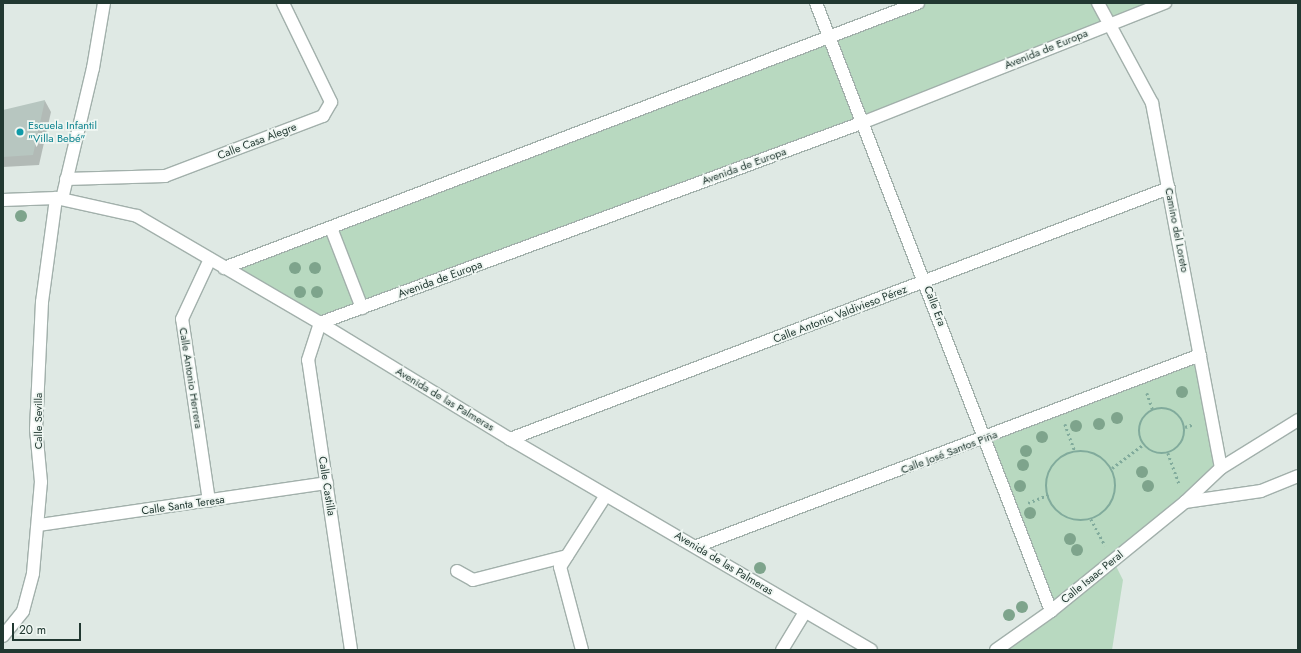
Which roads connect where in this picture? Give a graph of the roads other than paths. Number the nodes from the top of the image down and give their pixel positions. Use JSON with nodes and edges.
{"nodes":[{"id":1,"x":104,"y":3,"type":"edge"},
{"id":2,"x":283,"y":3,"type":"edge"},
{"id":3,"x":816,"y":3,"type":"edge"},
{"id":4,"x":918,"y":3,"type":"edge"},
{"id":5,"x":1098,"y":3,"type":"edge"},
{"id":6,"x":1165,"y":3,"type":"edge"},
{"id":7,"x":1110,"y":24,"type":"junction"},
{"id":8,"x":830,"y":37,"type":"junction"},
{"id":9,"x":864,"y":122,"type":"junction"},
{"id":10,"x":66,"y":179,"type":"junction"},
{"id":11,"x":1169,"y":188,"type":"junction"},
{"id":12,"x":59,"y":199,"type":"junction"},
{"id":13,"x":3,"y":200,"type":"edge"},
{"id":14,"x":331,"y":228,"type":"junction"},
{"id":15,"x":210,"y":259,"type":"junction"},
{"id":16,"x":224,"y":268,"type":"junction"},
{"id":17,"x":925,"y":281,"type":"junction"},
{"id":18,"x":362,"y":308,"type":"junction"},
{"id":19,"x":320,"y":323,"type":"junction"},
{"id":20,"x":1200,"y":355,"type":"junction"},
{"id":21,"x":1298,"y":420,"type":"edge"},
{"id":22,"x":986,"y":438,"type":"junction"},
{"id":23,"x":510,"y":439,"type":"junction"},
{"id":24,"x":1221,"y":468,"type":"junction"},
{"id":25,"x":1298,"y":476,"type":"edge"},
{"id":26,"x":327,"y":483,"type":"junction"},
{"id":27,"x":606,"y":495,"type":"junction"},
{"id":28,"x":209,"y":501,"type":"junction"},
{"id":29,"x":1185,"y":502,"type":"junction"},
{"id":30,"x":39,"y":525,"type":"junction"},
{"id":31,"x":697,"y":546,"type":"junction"},
{"id":32,"x":567,"y":556,"type":"junction"},
{"id":33,"x":457,"y":572,"type":"dead end"},
{"id":34,"x":1051,"y":611,"type":"junction"},
{"id":35,"x":805,"y":612,"type":"junction"},
{"id":36,"x":3,"y":636,"type":"edge"},
{"id":37,"x":583,"y":649,"type":"edge"},
{"id":38,"x":351,"y":650,"type":"edge"},
{"id":39,"x":782,"y":650,"type":"edge"},
{"id":40,"x":871,"y":650,"type":"edge"},
{"id":41,"x":996,"y":650,"type":"edge"}],
"edges":[{"from":1,"to":10,"type":"street","name":"Calle Sevilla"},
{"from":2,"to":10,"type":"street","name":"Calle Casa Alegre"},
{"from":3,"to":8,"type":"street","name":"Calle Era"},
{"from":4,"to":8,"type":"street"},
{"from":5,"to":7,"type":"street","name":"Camino del Loreto"},
{"from":6,"to":7,"type":"street","name":"Avenida de Europa"},
{"from":7,"to":9,"type":"street","name":"Avenida de Europa"},
{"from":7,"to":11,"type":"street","name":"Camino del Loreto"},
{"from":8,"to":9,"type":"street","name":"Calle Era"},
{"from":8,"to":14,"type":"street"},
{"from":9,"to":17,"type":"street","name":"Calle Era"},
{"from":9,"to":18,"type":"street","name":"Avenida de Europa"},
{"from":10,"to":12,"type":"street","name":"Calle Sevilla"},
{"from":11,"to":17,"type":"street","name":"Calle Antonio Valdivieso Pérez"},
{"from":11,"to":20,"type":"street","name":"Camino del Loreto"},
{"from":12,"to":13,"type":"street","name":"Avenida de las Palmeras"},
{"from":12,"to":15,"type":"street","name":"Avenida de las Palmeras"},
{"from":12,"to":30,"type":"street","name":"Calle Sevilla"},
{"from":14,"to":16,"type":"street"},
{"from":14,"to":18,"type":"street"},
{"from":15,"to":16,"type":"street","name":"Avenida de las Palmeras"},
{"from":15,"to":28,"type":"street","name":"Calle Antonio Herrera"},
{"from":16,"to":19,"type":"street","name":"Avenida de las Palmeras"},
{"from":17,"to":22,"type":"street","name":"Calle Era"},
{"from":17,"to":23,"type":"street","name":"Calle Antonio Valdivieso Pérez"},
{"from":18,"to":19,"type":"street","name":"Avenida de Europa"},
{"from":19,"to":23,"type":"street","name":"Avenida de las Palmeras"},
{"from":19,"to":26,"type":"street","name":"Calle Castilla"},
{"from":20,"to":22,"type":"street","name":"Calle José Santos Piña"},
{"from":20,"to":24,"type":"street","name":"Camino del Loreto"},
{"from":21,"to":24,"type":"street","name":"Calle Isaac Peral"},
{"from":22,"to":31,"type":"street","name":"Calle José Santos Piña"},
{"from":22,"to":34,"type":"street","name":"Calle Era"},
{"from":23,"to":27,"type":"street","name":"Avenida de las Palmeras"},
{"from":24,"to":29,"type":"street","name":"Calle Isaac Peral"},
{"from":25,"to":29,"type":"street"},
{"from":26,"to":28,"type":"street","name":"Calle Santa Teresa"},
{"from":26,"to":38,"type":"street","name":"Calle Castilla"},
{"from":27,"to":31,"type":"street","name":"Avenida de las Palmeras"},
{"from":27,"to":32,"type":"street"},
{"from":28,"to":30,"type":"street","name":"Calle Santa Teresa"},
{"from":29,"to":34,"type":"street","name":"Calle Isaac Peral"},
{"from":30,"to":36,"type":"street","name":"Calle Sevilla"},
{"from":31,"to":35,"type":"street","name":"Avenida de las Palmeras"},
{"from":32,"to":33,"type":"street"},
{"from":32,"to":37,"type":"street"},
{"from":34,"to":41,"type":"street","name":"Calle Isaac Peral"},
{"from":35,"to":39,"type":"street"},
{"from":35,"to":40,"type":"street","name":"Avenida de las Palmeras"}]}
